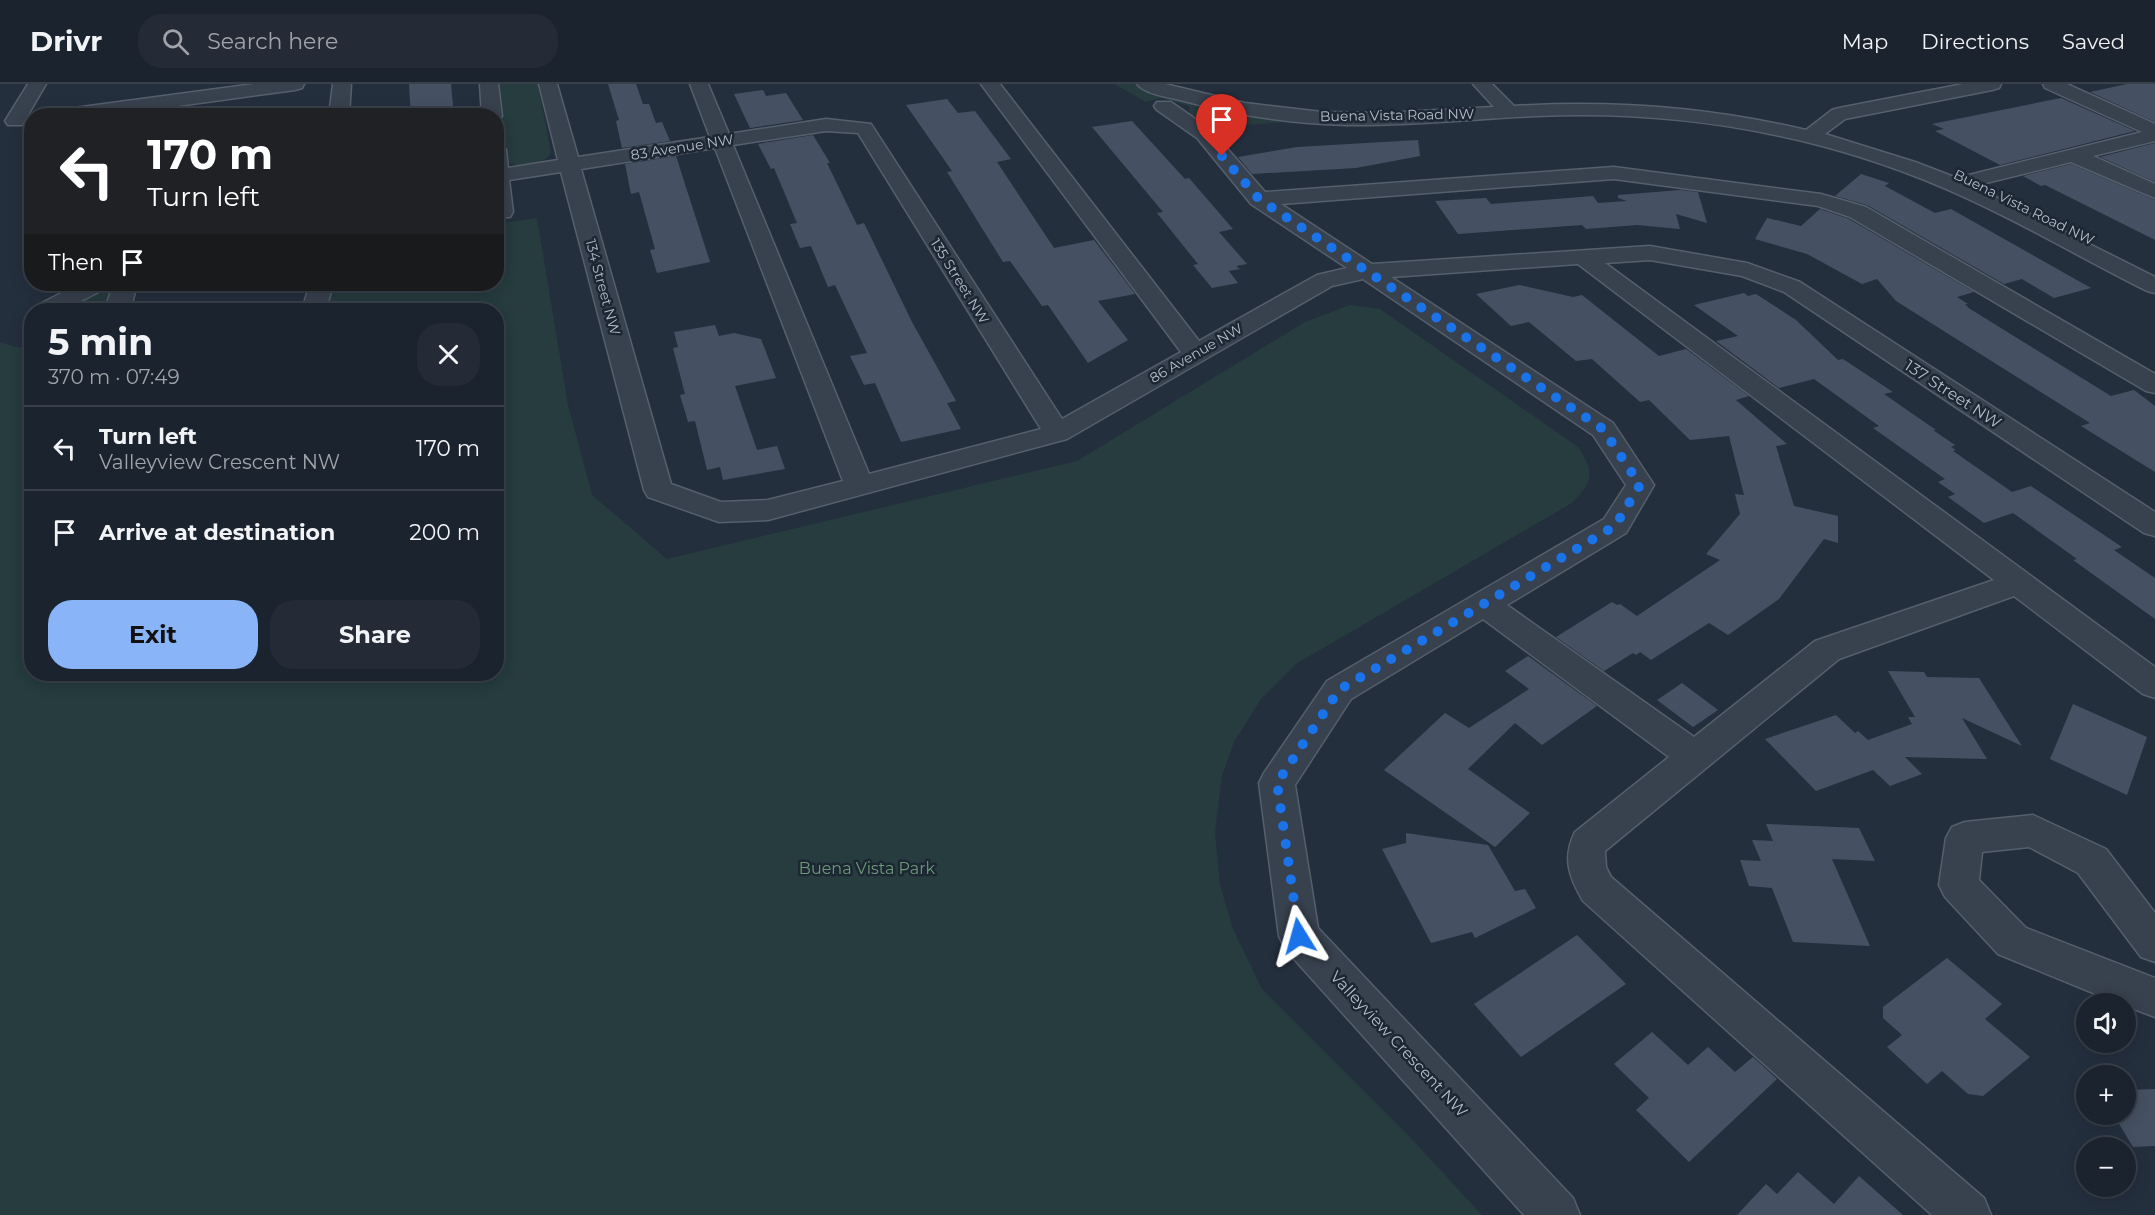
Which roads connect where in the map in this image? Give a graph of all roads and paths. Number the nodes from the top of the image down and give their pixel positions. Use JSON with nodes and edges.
{"nodes":[{"id":1,"x":37,"y":84,"type":"edge"},
{"id":2,"x":295,"y":84,"type":"edge"},
{"id":3,"x":342,"y":84,"type":"edge"},
{"id":4,"x":489,"y":84,"type":"edge"},
{"id":5,"x":548,"y":84,"type":"edge"},
{"id":6,"x":699,"y":84,"type":"edge"},
{"id":7,"x":990,"y":84,"type":"edge"},
{"id":8,"x":1146,"y":84,"type":"edge"},
{"id":9,"x":1179,"y":84,"type":"edge"},
{"id":10,"x":1482,"y":84,"type":"edge"},
{"id":11,"x":1992,"y":84,"type":"edge"},
{"id":12,"x":2052,"y":84,"type":"edge"},
{"id":13,"x":1231,"y":102,"type":"junction"},
{"id":14,"x":1164,"y":106,"type":"dead end"},
{"id":15,"x":179,"y":107,"type":"edge"},
{"id":16,"x":1504,"y":107,"type":"junction"},
{"id":17,"x":340,"y":108,"type":"edge"},
{"id":18,"x":491,"y":108,"type":"edge"},
{"id":19,"x":1348,"y":119,"type":"junction"},
{"id":20,"x":16,"y":121,"type":"edge"},
{"id":21,"x":864,"y":128,"type":"joint"},
{"id":22,"x":1258,"y":130,"type":"dead end"},
{"id":23,"x":1225,"y":133,"type":"dead end"},
{"id":24,"x":1813,"y":133,"type":"junction"},
{"id":25,"x":2155,"y":133,"type":"edge"},
{"id":26,"x":1203,"y":134,"type":"junction"},
{"id":27,"x":721,"y":141,"type":"junction"},
{"id":28,"x":2073,"y":155,"type":"junction"},
{"id":29,"x":569,"y":164,"type":"junction"},
{"id":30,"x":504,"y":174,"type":"edge"},
{"id":31,"x":1972,"y":180,"type":"junction"},
{"id":32,"x":2155,"y":192,"type":"edge"},
{"id":33,"x":1259,"y":199,"type":"junction"},
{"id":34,"x":1583,"y":257,"type":"junction"},
{"id":35,"x":1747,"y":270,"type":"joint"},
{"id":36,"x":1368,"y":271,"type":"junction"},
{"id":37,"x":2155,"y":272,"type":"edge"},
{"id":38,"x":2155,"y":286,"type":"edge"},
{"id":39,"x":83,"y":291,"type":"edge"},
{"id":40,"x":60,"y":303,"type":"edge"},
{"id":41,"x":1196,"y":354,"type":"junction"},
{"id":42,"x":2155,"y":385,"type":"edge"},
{"id":43,"x":1057,"y":433,"type":"junction"},
{"id":44,"x":860,"y":487,"type":"junction"},
{"id":45,"x":658,"y":490,"type":"joint"},
{"id":46,"x":2155,"y":526,"type":"edge"},
{"id":47,"x":2019,"y":583,"type":"junction"},
{"id":48,"x":1484,"y":604,"type":"junction"},
{"id":49,"x":2155,"y":685,"type":"edge"},
{"id":50,"x":1695,"y":756,"type":"junction"},
{"id":51,"x":2155,"y":944,"type":"edge"},
{"id":52,"x":2155,"y":998,"type":"edge"},
{"id":53,"x":1556,"y":1215,"type":"edge"},
{"id":54,"x":1967,"y":1215,"type":"edge"}],
"edges":[{"from":1,"to":20,"type":"street"},
{"from":2,"to":15,"type":"street"},
{"from":3,"to":17,"type":"street"},
{"from":4,"to":18,"type":"street"},
{"from":5,"to":29,"type":"street","name":"134 Street NW"},
{"from":6,"to":27,"type":"street"},
{"from":7,"to":41,"type":"street"},
{"from":8,"to":13,"type":"street","name":"Buena Vista Road NW"},
{"from":9,"to":13,"type":"street","name":"Buena Vista Road NW"},
{"from":10,"to":16,"type":"street","name":"Buena Vista Road NW"},
{"from":11,"to":24,"type":"street"},
{"from":12,"to":25,"type":"street"},
{"from":13,"to":16,"type":"street","name":"Buena Vista Road NW"},
{"from":13,"to":19,"type":"street","name":"Buena Vista Road NW"},
{"from":13,"to":26,"type":"street"},
{"from":14,"to":26,"type":"street","name":"Valleyview Crescent NW"},
{"from":16,"to":19,"type":"street","name":"Buena Vista Road NW"},
{"from":16,"to":24,"type":"street","name":"Buena Vista Road NW"},
{"from":19,"to":22,"type":"street"},
{"from":21,"to":27,"type":"street","name":"83 Avenue NW"},
{"from":21,"to":43,"type":"street","name":"135 Street NW"},
{"from":23,"to":26,"type":"street"},
{"from":24,"to":31,"type":"street","name":"Buena Vista Road NW"},
{"from":24,"to":38,"type":"street","name":"Buena Vista Road NW"},
{"from":25,"to":28,"type":"street"},
{"from":26,"to":33,"type":"street","name":"Valleyview Crescent NW"},
{"from":27,"to":29,"type":"street","name":"83 Avenue NW"},
{"from":27,"to":44,"type":"street"},
{"from":28,"to":31,"type":"street"},
{"from":28,"to":32,"type":"street"},
{"from":29,"to":30,"type":"street","name":"83 Avenue NW"},
{"from":29,"to":45,"type":"street","name":"134 Street NW"},
{"from":31,"to":37,"type":"street","name":"Buena Vista Road NW"},
{"from":33,"to":36,"type":"street","name":"Valleyview Crescent NW"},
{"from":33,"to":42,"type":"street"},
{"from":34,"to":35,"type":"street","name":"86 Avenue NW"},
{"from":34,"to":36,"type":"street","name":"86 Avenue NW"},
{"from":34,"to":47,"type":"street"},
{"from":35,"to":46,"type":"street","name":"137 Street NW"},
{"from":36,"to":41,"type":"street","name":"86 Avenue NW"},
{"from":36,"to":48,"type":"street","name":"Valleyview Crescent NW"},
{"from":39,"to":40,"type":"street"},
{"from":41,"to":43,"type":"street","name":"86 Avenue NW"},
{"from":43,"to":44,"type":"street","name":"86 Avenue NW"},
{"from":44,"to":45,"type":"street","name":"86 Avenue NW"},
{"from":47,"to":49,"type":"street"},
{"from":47,"to":50,"type":"street"},
{"from":48,"to":50,"type":"street"},
{"from":48,"to":53,"type":"street","name":"Valleyview Crescent NW"},
{"from":50,"to":54,"type":"street"},
{"from":51,"to":52,"type":"street"}]}
